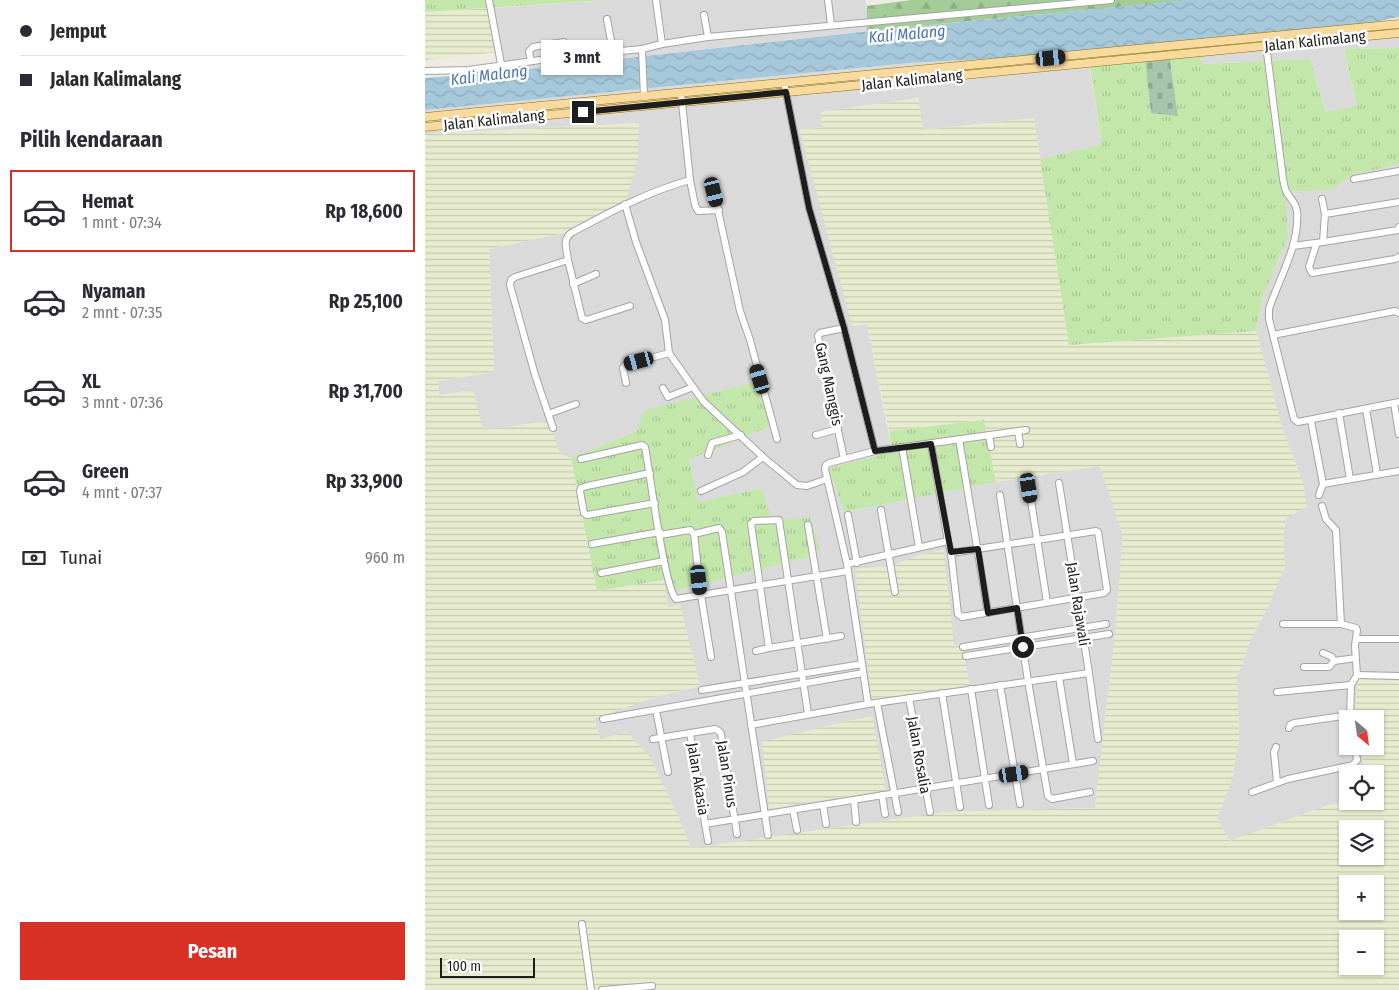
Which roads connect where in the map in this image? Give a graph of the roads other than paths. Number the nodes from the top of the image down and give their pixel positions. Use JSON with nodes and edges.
{"nodes":[{"id":1,"x":489,"y":0,"type":"edge"},
{"id":2,"x":656,"y":0,"type":"edge"},
{"id":3,"x":828,"y":0,"type":"edge"},
{"id":4,"x":1111,"y":0,"type":"edge"},
{"id":5,"x":704,"y":15,"type":"dead end"},
{"id":6,"x":607,"y":20,"type":"dead end"},
{"id":7,"x":1399,"y":24,"type":"edge"},
{"id":8,"x":831,"y":25,"type":"junction"},
{"id":9,"x":1399,"y":33,"type":"edge"},
{"id":10,"x":708,"y":37,"type":"junction"},
{"id":11,"x":1265,"y":42,"type":"junction"},
{"id":12,"x":661,"y":44,"type":"junction"},
{"id":13,"x":613,"y":52,"type":"junction"},
{"id":14,"x":642,"y":52,"type":"junction"},
{"id":15,"x":569,"y":56,"type":"junction"},
{"id":16,"x":531,"y":61,"type":"junction"},
{"id":17,"x":501,"y":64,"type":"junction"},
{"id":18,"x":425,"y":71,"type":"edge"},
{"id":19,"x":785,"y":83,"type":"junction"},
{"id":20,"x":644,"y":92,"type":"junction"},
{"id":21,"x":786,"y":92,"type":"junction"},
{"id":22,"x":681,"y":93,"type":"junction"},
{"id":23,"x":682,"y":102,"type":"junction"},
{"id":24,"x":425,"y":117,"type":"edge"},
{"id":25,"x":425,"y":127,"type":"edge"},
{"id":26,"x":1399,"y":171,"type":"edge"},
{"id":27,"x":1354,"y":179,"type":"dead end"},
{"id":28,"x":690,"y":180,"type":"junction"},
{"id":29,"x":714,"y":192,"type":"dead end"},
{"id":30,"x":1322,"y":199,"type":"dead end"},
{"id":31,"x":1399,"y":202,"type":"edge"},
{"id":32,"x":625,"y":204,"type":"junction"},
{"id":33,"x":719,"y":210,"type":"junction"},
{"id":34,"x":1325,"y":214,"type":"junction"},
{"id":35,"x":1399,"y":229,"type":"edge"},
{"id":36,"x":1399,"y":237,"type":"edge"},
{"id":37,"x":1319,"y":243,"type":"junction"},
{"id":38,"x":1293,"y":246,"type":"junction"},
{"id":39,"x":1399,"y":257,"type":"edge"},
{"id":40,"x":569,"y":260,"type":"junction"},
{"id":41,"x":596,"y":274,"type":"dead end"},
{"id":42,"x":573,"y":284,"type":"junction"},
{"id":43,"x":630,"y":306,"type":"dead end"},
{"id":44,"x":1399,"y":313,"type":"edge"},
{"id":45,"x":844,"y":328,"type":"junction"},
{"id":46,"x":1273,"y":334,"type":"junction"},
{"id":47,"x":669,"y":353,"type":"junction"},
{"id":48,"x":626,"y":383,"type":"dead end"},
{"id":49,"x":693,"y":386,"type":"junction"},
{"id":50,"x":663,"y":388,"type":"dead end"},
{"id":51,"x":1397,"y":402,"type":"edge"},
{"id":52,"x":576,"y":404,"type":"dead end"},
{"id":53,"x":1366,"y":409,"type":"junction"},
{"id":54,"x":1339,"y":413,"type":"junction"},
{"id":55,"x":547,"y":414,"type":"junction"},
{"id":56,"x":1311,"y":421,"type":"junction"},
{"id":57,"x":553,"y":428,"type":"dead end"},
{"id":58,"x":838,"y":429,"type":"junction"},
{"id":59,"x":1026,"y":430,"type":"dead end"},
{"id":60,"x":1018,"y":431,"type":"junction"},
{"id":61,"x":1399,"y":434,"type":"edge"},
{"id":62,"x":741,"y":435,"type":"junction"},
{"id":63,"x":816,"y":435,"type":"dead end"},
{"id":64,"x":989,"y":435,"type":"junction"},
{"id":65,"x":777,"y":439,"type":"dead end"},
{"id":66,"x":959,"y":439,"type":"junction"},
{"id":67,"x":931,"y":444,"type":"junction"},
{"id":68,"x":1020,"y":444,"type":"dead end"},
{"id":69,"x":902,"y":447,"type":"junction"},
{"id":70,"x":991,"y":447,"type":"dead end"},
{"id":71,"x":875,"y":451,"type":"junction"},
{"id":72,"x":708,"y":455,"type":"dead end"},
{"id":73,"x":763,"y":457,"type":"junction"},
{"id":74,"x":581,"y":459,"type":"dead end"},
{"id":75,"x":844,"y":459,"type":"junction"},
{"id":76,"x":1399,"y":471,"type":"edge"},
{"id":77,"x":650,"y":473,"type":"junction"},
{"id":78,"x":1377,"y":474,"type":"junction"},
{"id":79,"x":827,"y":479,"type":"junction"},
{"id":80,"x":1350,"y":479,"type":"junction"},
{"id":81,"x":1059,"y":482,"type":"dead end"},
{"id":82,"x":1323,"y":484,"type":"junction"},
{"id":83,"x":1029,"y":488,"type":"dead end"},
{"id":84,"x":701,"y":491,"type":"dead end"},
{"id":85,"x":1000,"y":495,"type":"dead end"},
{"id":86,"x":1319,"y":495,"type":"dead end"},
{"id":87,"x":655,"y":503,"type":"junction"},
{"id":88,"x":1322,"y":506,"type":"dead end"},
{"id":89,"x":881,"y":510,"type":"dead end"},
{"id":90,"x":848,"y":515,"type":"dead end"},
{"id":91,"x":808,"y":525,"type":"dead end"},
{"id":92,"x":660,"y":534,"type":"junction"},
{"id":93,"x":694,"y":534,"type":"junction"},
{"id":94,"x":1067,"y":535,"type":"junction"},
{"id":95,"x":1037,"y":539,"type":"junction"},
{"id":96,"x":948,"y":541,"type":"junction"},
{"id":97,"x":592,"y":544,"type":"dead end"},
{"id":98,"x":1008,"y":544,"type":"junction"},
{"id":99,"x":919,"y":547,"type":"junction"},
{"id":100,"x":978,"y":549,"type":"junction"},
{"id":101,"x":951,"y":552,"type":"junction"},
{"id":102,"x":888,"y":556,"type":"junction"},
{"id":103,"x":664,"y":561,"type":"junction"},
{"id":104,"x":857,"y":563,"type":"junction"},
{"id":105,"x":848,"y":568,"type":"junction"},
{"id":106,"x":601,"y":572,"type":"dead end"},
{"id":107,"x":816,"y":576,"type":"junction"},
{"id":108,"x":787,"y":581,"type":"junction"},
{"id":109,"x":759,"y":586,"type":"junction"},
{"id":110,"x":730,"y":590,"type":"junction"},
{"id":111,"x":895,"y":592,"type":"dead end"},
{"id":112,"x":701,"y":595,"type":"junction"},
{"id":113,"x":1077,"y":598,"type":"junction"},
{"id":114,"x":1047,"y":602,"type":"junction"},
{"id":115,"x":1017,"y":608,"type":"junction"},
{"id":116,"x":988,"y":613,"type":"junction"},
{"id":117,"x":1106,"y":624,"type":"dead end"},
{"id":118,"x":1283,"y":624,"type":"dead end"},
{"id":119,"x":1341,"y":624,"type":"junction"},
{"id":120,"x":1082,"y":628,"type":"junction"},
{"id":121,"x":1109,"y":634,"type":"dead end"},
{"id":122,"x":841,"y":636,"type":"dead end"},
{"id":123,"x":1022,"y":638,"type":"junction"},
{"id":124,"x":1083,"y":638,"type":"junction"},
{"id":125,"x":827,"y":639,"type":"junction"},
{"id":126,"x":1357,"y":639,"type":"junction"},
{"id":127,"x":1399,"y":639,"type":"edge"},
{"id":128,"x":797,"y":643,"type":"junction"},
{"id":129,"x":963,"y":647,"type":"dead end"},
{"id":130,"x":1023,"y":647,"type":"junction"},
{"id":131,"x":769,"y":648,"type":"junction"},
{"id":132,"x":756,"y":651,"type":"dead end"},
{"id":133,"x":1323,"y":653,"type":"dead end"},
{"id":134,"x":966,"y":656,"type":"dead end"},
{"id":135,"x":711,"y":657,"type":"dead end"},
{"id":136,"x":1356,"y":658,"type":"junction"},
{"id":137,"x":1334,"y":661,"type":"junction"},
{"id":138,"x":862,"y":664,"type":"junction"},
{"id":139,"x":1304,"y":666,"type":"dead end"},
{"id":140,"x":803,"y":673,"type":"junction"},
{"id":141,"x":863,"y":673,"type":"junction"},
{"id":142,"x":1089,"y":673,"type":"junction"},
{"id":143,"x":1357,"y":675,"type":"junction"},
{"id":144,"x":1399,"y":676,"type":"edge"},
{"id":145,"x":1059,"y":677,"type":"junction"},
{"id":146,"x":1028,"y":681,"type":"junction"},
{"id":147,"x":804,"y":682,"type":"junction"},
{"id":148,"x":745,"y":683,"type":"junction"},
{"id":149,"x":1000,"y":685,"type":"junction"},
{"id":150,"x":1351,"y":685,"type":"junction"},
{"id":151,"x":971,"y":689,"type":"junction"},
{"id":152,"x":702,"y":690,"type":"dead end"},
{"id":153,"x":1277,"y":692,"type":"dead end"},
{"id":154,"x":747,"y":693,"type":"junction"},
{"id":155,"x":942,"y":694,"type":"junction"},
{"id":156,"x":909,"y":698,"type":"junction"},
{"id":157,"x":877,"y":703,"type":"junction"},
{"id":158,"x":869,"y":704,"type":"junction"},
{"id":159,"x":656,"y":710,"type":"junction"},
{"id":160,"x":1350,"y":710,"type":"edge"},
{"id":161,"x":808,"y":714,"type":"junction"},
{"id":162,"x":1339,"y":718,"type":"edge"},
{"id":163,"x":603,"y":719,"type":"dead end"},
{"id":164,"x":751,"y":725,"type":"junction"},
{"id":165,"x":1289,"y":728,"type":"dead end"},
{"id":166,"x":690,"y":733,"type":"junction"},
{"id":167,"x":662,"y":738,"type":"junction"},
{"id":168,"x":653,"y":739,"type":"dead end"},
{"id":169,"x":1098,"y":739,"type":"dead end"},
{"id":170,"x":1276,"y":747,"type":"dead end"},
{"id":171,"x":1356,"y":755,"type":"edge"},
{"id":172,"x":1093,"y":761,"type":"dead end"},
{"id":173,"x":1073,"y":764,"type":"junction"},
{"id":174,"x":1043,"y":769,"type":"junction"},
{"id":175,"x":668,"y":772,"type":"dead end"},
{"id":176,"x":1014,"y":774,"type":"junction"},
{"id":177,"x":985,"y":778,"type":"junction"},
{"id":178,"x":1277,"y":782,"type":"junction"},
{"id":179,"x":956,"y":783,"type":"junction"},
{"id":180,"x":925,"y":788,"type":"junction"},
{"id":181,"x":1090,"y":792,"type":"dead end"},
{"id":182,"x":1252,"y":792,"type":"dead end"},
{"id":183,"x":894,"y":793,"type":"junction"},
{"id":184,"x":882,"y":795,"type":"junction"},
{"id":185,"x":854,"y":800,"type":"junction"},
{"id":186,"x":1019,"y":804,"type":"dead end"},
{"id":187,"x":823,"y":805,"type":"junction"},
{"id":188,"x":989,"y":806,"type":"dead end"},
{"id":189,"x":960,"y":807,"type":"dead end"},
{"id":190,"x":793,"y":810,"type":"junction"},
{"id":191,"x":898,"y":812,"type":"dead end"},
{"id":192,"x":930,"y":812,"type":"dead end"},
{"id":193,"x":765,"y":814,"type":"junction"},
{"id":194,"x":885,"y":814,"type":"dead end"},
{"id":195,"x":734,"y":820,"type":"junction"},
{"id":196,"x":856,"y":822,"type":"dead end"},
{"id":197,"x":705,"y":824,"type":"junction"},
{"id":198,"x":826,"y":824,"type":"dead end"},
{"id":199,"x":797,"y":830,"type":"dead end"},
{"id":200,"x":737,"y":834,"type":"dead end"},
{"id":201,"x":768,"y":835,"type":"dead end"},
{"id":202,"x":708,"y":841,"type":"dead end"},
{"id":203,"x":582,"y":924,"type":"dead end"},
{"id":204,"x":652,"y":986,"type":"dead end"},
{"id":205,"x":591,"y":990,"type":"edge"},
{"id":206,"x":602,"y":990,"type":"edge"}],
"edges":[{"from":1,"to":17,"type":"street"},
{"from":2,"to":12,"type":"street"},
{"from":3,"to":8,"type":"street"},
{"from":4,"to":8,"type":"street"},
{"from":5,"to":10,"type":"street"},
{"from":6,"to":13,"type":"street"},
{"from":7,"to":11,"type":"main road","name":"Jalan Kalimalang"},
{"from":8,"to":10,"type":"street"},
{"from":9,"to":11,"type":"main road","name":"Jalan Kalimalang"},
{"from":10,"to":12,"type":"street"},
{"from":11,"to":19,"type":"main road","name":"Jalan Kalimalang"},
{"from":11,"to":21,"type":"main road","name":"Jalan Kalimalang"},
{"from":11,"to":38,"type":"street"},
{"from":12,"to":14,"type":"street"},
{"from":13,"to":14,"type":"street"},
{"from":13,"to":15,"type":"street"},
{"from":14,"to":20,"type":"street"},
{"from":15,"to":16,"type":"street"},
{"from":15,"to":16,"type":"street"},
{"from":16,"to":17,"type":"street"},
{"from":17,"to":18,"type":"street"},
{"from":19,"to":21,"type":"street"},
{"from":19,"to":22,"type":"main road","name":"Jalan Kalimalang"},
{"from":20,"to":22,"type":"main road","name":"Jalan Kalimalang"},
{"from":20,"to":24,"type":"main road","name":"Jalan Kalimalang"},
{"from":21,"to":23,"type":"main road","name":"Jalan Kalimalang"},
{"from":21,"to":45,"type":"street"},
{"from":22,"to":23,"type":"street"},
{"from":23,"to":25,"type":"main road","name":"Jalan Kalimalang"},
{"from":23,"to":28,"type":"street"},
{"from":26,"to":27,"type":"street"},
{"from":28,"to":32,"type":"street"},
{"from":28,"to":33,"type":"street"},
{"from":29,"to":33,"type":"street"},
{"from":30,"to":34,"type":"street"},
{"from":31,"to":34,"type":"street"},
{"from":32,"to":40,"type":"street"},
{"from":32,"to":47,"type":"street"},
{"from":33,"to":65,"type":"street"},
{"from":34,"to":37,"type":"street"},
{"from":35,"to":36,"type":"street"},
{"from":35,"to":37,"type":"street"},
{"from":37,"to":38,"type":"street"},
{"from":37,"to":39,"type":"street"},
{"from":38,"to":46,"type":"street"},
{"from":40,"to":42,"type":"street"},
{"from":40,"to":55,"type":"street"},
{"from":41,"to":42,"type":"street"},
{"from":42,"to":43,"type":"street"},
{"from":44,"to":46,"type":"street"},
{"from":45,"to":58,"type":"street","name":"Gang Manggis"},
{"from":45,"to":71,"type":"street"},
{"from":46,"to":56,"type":"street"},
{"from":47,"to":48,"type":"street"},
{"from":47,"to":49,"type":"street"},
{"from":49,"to":50,"type":"street"},
{"from":49,"to":62,"type":"street"},
{"from":51,"to":53,"type":"street"},
{"from":51,"to":61,"type":"street"},
{"from":52,"to":55,"type":"street"},
{"from":53,"to":54,"type":"street"},
{"from":53,"to":78,"type":"street"},
{"from":54,"to":56,"type":"street"},
{"from":54,"to":80,"type":"street"},
{"from":55,"to":57,"type":"street"},
{"from":56,"to":82,"type":"street"},
{"from":58,"to":63,"type":"street"},
{"from":58,"to":75,"type":"street","name":"Gang Manggis"},
{"from":59,"to":60,"type":"street"},
{"from":60,"to":64,"type":"street"},
{"from":60,"to":68,"type":"street"},
{"from":62,"to":72,"type":"street"},
{"from":62,"to":73,"type":"street"},
{"from":64,"to":66,"type":"street"},
{"from":64,"to":70,"type":"street"},
{"from":66,"to":67,"type":"street"},
{"from":66,"to":100,"type":"street"},
{"from":67,"to":69,"type":"street"},
{"from":67,"to":96,"type":"street"},
{"from":69,"to":71,"type":"street"},
{"from":69,"to":99,"type":"street"},
{"from":71,"to":75,"type":"street"},
{"from":73,"to":79,"type":"street"},
{"from":73,"to":84,"type":"street"},
{"from":74,"to":77,"type":"street"},
{"from":75,"to":79,"type":"street"},
{"from":76,"to":78,"type":"street"},
{"from":77,"to":87,"type":"street"},
{"from":77,"to":87,"type":"street"},
{"from":78,"to":80,"type":"street"},
{"from":79,"to":105,"type":"street"},
{"from":80,"to":82,"type":"street"},
{"from":81,"to":94,"type":"street","name":"Jalan Rajawali"},
{"from":82,"to":86,"type":"street"},
{"from":83,"to":95,"type":"street"},
{"from":85,"to":98,"type":"street"},
{"from":87,"to":92,"type":"street"},
{"from":88,"to":119,"type":"street"},
{"from":89,"to":102,"type":"street"},
{"from":90,"to":104,"type":"street"},
{"from":91,"to":107,"type":"street"},
{"from":92,"to":93,"type":"street"},
{"from":92,"to":97,"type":"street"},
{"from":92,"to":103,"type":"street"},
{"from":93,"to":110,"type":"street"},
{"from":93,"to":112,"type":"street"},
{"from":94,"to":95,"type":"street"},
{"from":94,"to":113,"type":"street","name":"Jalan Rajawali"},
{"from":94,"to":113,"type":"street"},
{"from":95,"to":98,"type":"street"},
{"from":95,"to":114,"type":"street"},
{"from":96,"to":99,"type":"street"},
{"from":96,"to":101,"type":"street"},
{"from":98,"to":100,"type":"street"},
{"from":98,"to":115,"type":"street"},
{"from":99,"to":102,"type":"street"},
{"from":100,"to":101,"type":"street"},
{"from":100,"to":116,"type":"street"},
{"from":101,"to":116,"type":"street"},
{"from":102,"to":104,"type":"street"},
{"from":102,"to":111,"type":"street"},
{"from":103,"to":106,"type":"street"},
{"from":103,"to":112,"type":"street"},
{"from":104,"to":105,"type":"street"},
{"from":105,"to":107,"type":"street"},
{"from":105,"to":138,"type":"street"},
{"from":107,"to":108,"type":"street"},
{"from":107,"to":125,"type":"street"},
{"from":108,"to":109,"type":"street"},
{"from":108,"to":109,"type":"street"},
{"from":108,"to":128,"type":"street"},
{"from":109,"to":110,"type":"street"},
{"from":109,"to":131,"type":"street"},
{"from":110,"to":112,"type":"street"},
{"from":110,"to":148,"type":"street"},
{"from":112,"to":135,"type":"street"},
{"from":113,"to":114,"type":"street"},
{"from":113,"to":120,"type":"street","name":"Jalan Rajawali"},
{"from":114,"to":115,"type":"street"},
{"from":115,"to":116,"type":"street"},
{"from":115,"to":123,"type":"street"},
{"from":117,"to":120,"type":"street"},
{"from":118,"to":119,"type":"street"},
{"from":119,"to":126,"type":"street"},
{"from":120,"to":123,"type":"street"},
{"from":120,"to":124,"type":"street","name":"Jalan Rajawali"},
{"from":121,"to":124,"type":"street"},
{"from":122,"to":125,"type":"street"},
{"from":123,"to":129,"type":"street"},
{"from":123,"to":130,"type":"street"},
{"from":124,"to":130,"type":"street"},
{"from":124,"to":142,"type":"street","name":"Jalan Rajawali"},
{"from":125,"to":128,"type":"street"},
{"from":126,"to":127,"type":"street"},
{"from":126,"to":136,"type":"street"},
{"from":128,"to":131,"type":"street"},
{"from":128,"to":140,"type":"street"},
{"from":130,"to":134,"type":"street"},
{"from":130,"to":146,"type":"street"},
{"from":131,"to":132,"type":"street"},
{"from":133,"to":137,"type":"street"},
{"from":136,"to":137,"type":"street"},
{"from":136,"to":143,"type":"street"},
{"from":137,"to":139,"type":"street"},
{"from":138,"to":140,"type":"street"},
{"from":138,"to":141,"type":"street"},
{"from":140,"to":147,"type":"street"},
{"from":140,"to":148,"type":"street"},
{"from":141,"to":147,"type":"street"},
{"from":141,"to":158,"type":"street"},
{"from":142,"to":145,"type":"street"},
{"from":142,"to":169,"type":"street","name":"Jalan Rajawali"},
{"from":143,"to":144,"type":"street"},
{"from":143,"to":150,"type":"street"},
{"from":145,"to":146,"type":"street"},
{"from":145,"to":173,"type":"street"},
{"from":146,"to":149,"type":"street"},
{"from":146,"to":174,"type":"street"},
{"from":147,"to":154,"type":"street"},
{"from":147,"to":161,"type":"street"},
{"from":148,"to":152,"type":"street"},
{"from":148,"to":154,"type":"street"},
{"from":149,"to":151,"type":"street"},
{"from":149,"to":176,"type":"street"},
{"from":150,"to":153,"type":"street"},
{"from":150,"to":160,"type":"street"},
{"from":151,"to":155,"type":"street"},
{"from":151,"to":177,"type":"street"},
{"from":154,"to":159,"type":"street"},
{"from":154,"to":164,"type":"street"},
{"from":155,"to":156,"type":"street"},
{"from":155,"to":179,"type":"street"},
{"from":156,"to":157,"type":"street"},
{"from":156,"to":180,"type":"street","name":"Jalan Rosalia"},
{"from":157,"to":158,"type":"street"},
{"from":157,"to":183,"type":"street"},
{"from":158,"to":161,"type":"street"},
{"from":159,"to":163,"type":"street"},
{"from":159,"to":167,"type":"street"},
{"from":161,"to":164,"type":"street"},
{"from":162,"to":165,"type":"street"},
{"from":164,"to":193,"type":"street"},
{"from":166,"to":167,"type":"street"},
{"from":166,"to":195,"type":"street","name":"Jalan Pinus"},
{"from":166,"to":197,"type":"street","name":"Jalan Akasia"},
{"from":167,"to":168,"type":"street"},
{"from":167,"to":175,"type":"street"},
{"from":170,"to":178,"type":"street"},
{"from":171,"to":178,"type":"street"},
{"from":172,"to":173,"type":"street"},
{"from":173,"to":174,"type":"street"},
{"from":174,"to":176,"type":"street"},
{"from":174,"to":181,"type":"street"},
{"from":176,"to":177,"type":"street"},
{"from":176,"to":186,"type":"street"},
{"from":177,"to":179,"type":"street"},
{"from":177,"to":188,"type":"street"},
{"from":178,"to":182,"type":"street"},
{"from":179,"to":180,"type":"street"},
{"from":179,"to":189,"type":"street"},
{"from":180,"to":183,"type":"street"},
{"from":180,"to":192,"type":"street","name":"Jalan Rosalia"},
{"from":183,"to":184,"type":"street"},
{"from":183,"to":191,"type":"street"},
{"from":184,"to":185,"type":"street"},
{"from":184,"to":194,"type":"street"},
{"from":185,"to":187,"type":"street"},
{"from":185,"to":196,"type":"street"},
{"from":187,"to":190,"type":"street"},
{"from":187,"to":198,"type":"street"},
{"from":190,"to":193,"type":"street"},
{"from":190,"to":199,"type":"street"},
{"from":193,"to":195,"type":"street"},
{"from":193,"to":201,"type":"street"},
{"from":195,"to":197,"type":"street"},
{"from":195,"to":200,"type":"street","name":"Jalan Pinus"},
{"from":197,"to":202,"type":"street","name":"Jalan Akasia"},
{"from":203,"to":205,"type":"street"},
{"from":204,"to":206,"type":"street"}]}
